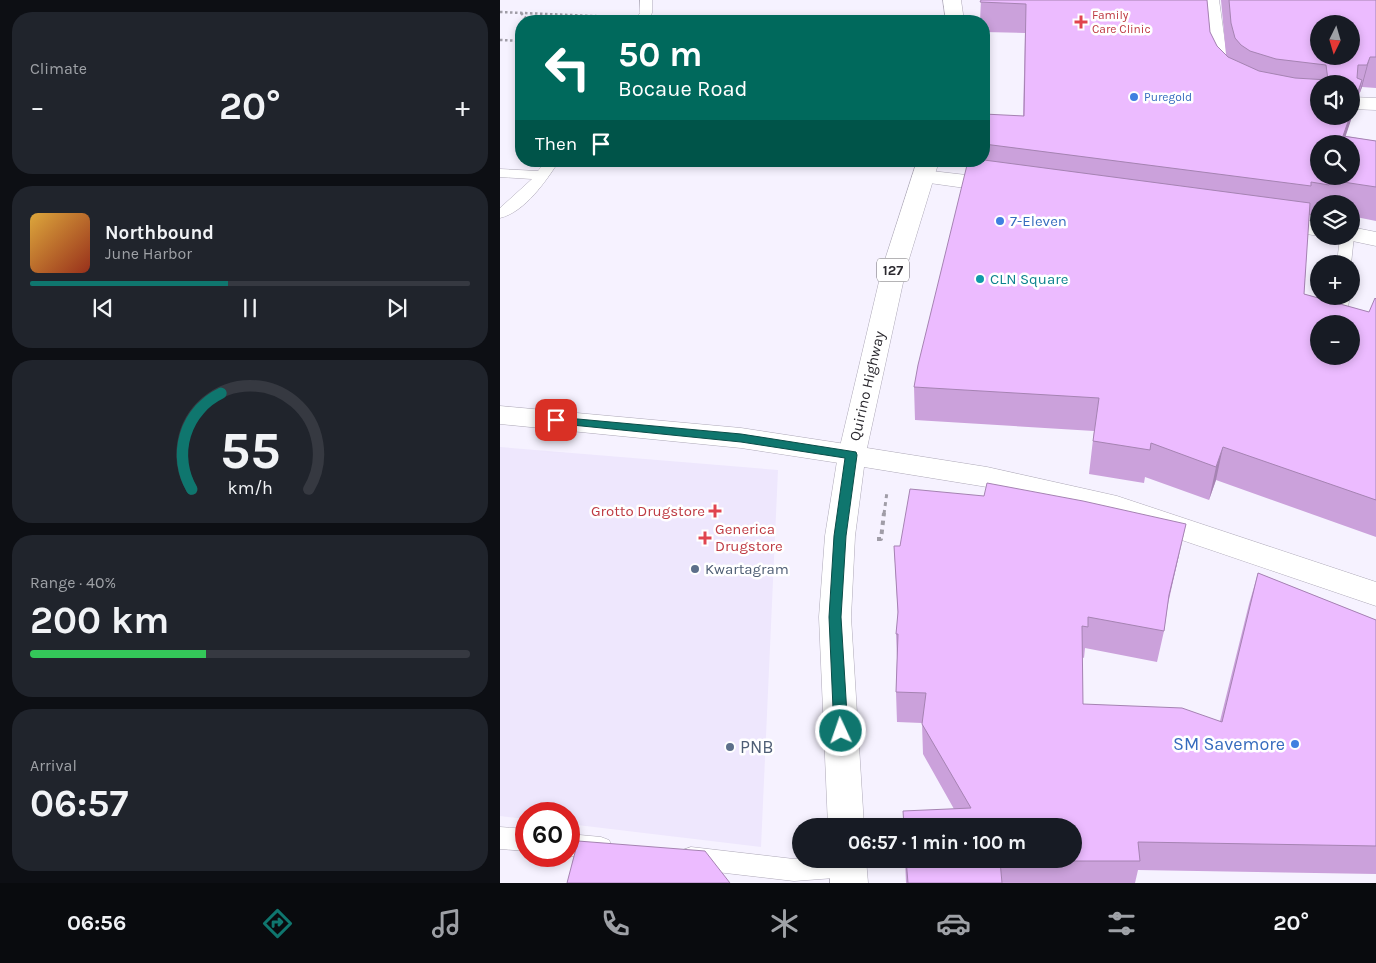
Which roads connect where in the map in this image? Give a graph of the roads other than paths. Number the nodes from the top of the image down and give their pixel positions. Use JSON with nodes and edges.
{"nodes":[{"id":1,"x":646,"y":0,"type":"edge"},
{"id":2,"x":952,"y":0,"type":"edge"},
{"id":3,"x":1210,"y":0,"type":"edge"},
{"id":4,"x":645,"y":15,"type":"edge"},
{"id":5,"x":954,"y":15,"type":"edge"},
{"id":6,"x":1242,"y":89,"type":"edge"},
{"id":7,"x":1360,"y":104,"type":"edge"},
{"id":8,"x":1376,"y":104,"type":"edge"},
{"id":9,"x":548,"y":167,"type":"edge"},
{"id":10,"x":925,"y":168,"type":"edge"},
{"id":11,"x":500,"y":172,"type":"edge"},
{"id":12,"x":543,"y":175,"type":"junction"},
{"id":13,"x":1026,"y":189,"type":"edge"},
{"id":14,"x":500,"y":214,"type":"edge"},
{"id":15,"x":1250,"y":219,"type":"edge"},
{"id":16,"x":1310,"y":228,"type":"edge"},
{"id":17,"x":1360,"y":236,"type":"edge"},
{"id":18,"x":1376,"y":239,"type":"edge"},
{"id":19,"x":1341,"y":305,"type":"edge"},
{"id":20,"x":1340,"y":314,"type":"edge"},
{"id":21,"x":500,"y":415,"type":"edge"},
{"id":22,"x":852,"y":455,"type":"junction"},
{"id":23,"x":1376,"y":594,"type":"edge"},
{"id":24,"x":846,"y":818,"type":"edge"},
{"id":25,"x":500,"y":838,"type":"edge"},
{"id":26,"x":515,"y":839,"type":"edge"},
{"id":27,"x":580,"y":846,"type":"edge"},
{"id":28,"x":628,"y":851,"type":"edge"},
{"id":29,"x":667,"y":856,"type":"edge"},
{"id":30,"x":848,"y":869,"type":"edge"}],
"edges":[{"from":1,"to":4,"type":"lane"},
{"from":2,"to":5,"type":"main road"},
{"from":3,"to":6,"type":"main road"},
{"from":7,"to":8,"type":"main road"},
{"from":9,"to":12,"type":"lane"},
{"from":10,"to":13,"type":"main road"},
{"from":10,"to":22,"type":"main road","name":"Quirino Highway","number":"127"},
{"from":11,"to":12,"type":"lane"},
{"from":12,"to":14,"type":"lane"},
{"from":15,"to":16,"type":"main road"},
{"from":17,"to":18,"type":"main road"},
{"from":19,"to":20,"type":"lane"},
{"from":21,"to":22,"type":"main road"},
{"from":22,"to":23,"type":"main road"},
{"from":22,"to":24,"type":"main road","name":"Quirino Highway","number":"127"},
{"from":25,"to":26,"type":"lane"},
{"from":27,"to":28,"type":"lane"},
{"from":29,"to":30,"type":"lane"}]}
